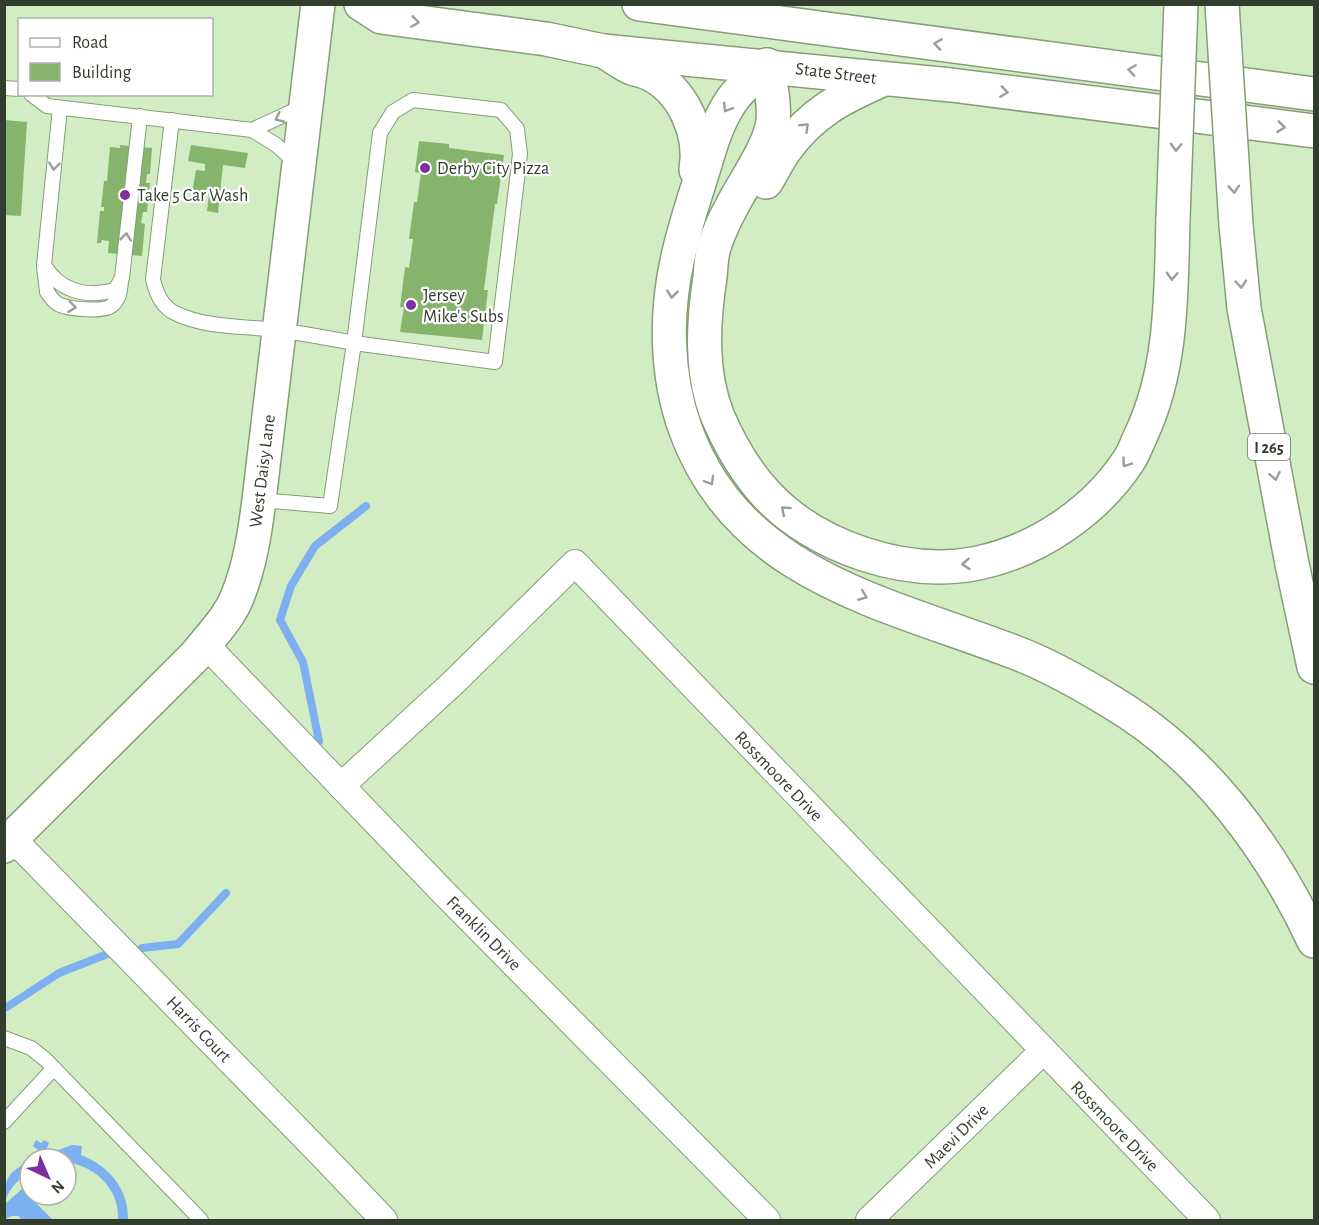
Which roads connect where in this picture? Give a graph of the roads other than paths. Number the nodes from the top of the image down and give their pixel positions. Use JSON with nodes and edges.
{"nodes":[{"id":1,"x":318,"y":4,"type":"edge"},
{"id":2,"x":361,"y":4,"type":"edge"},
{"id":3,"x":639,"y":4,"type":"edge"},
{"id":4,"x":1180,"y":4,"type":"edge"},
{"id":5,"x":1222,"y":4,"type":"edge"},
{"id":6,"x":771,"y":22,"type":"junction"},
{"id":7,"x":603,"y":51,"type":"junction"},
{"id":8,"x":767,"y":65,"type":"junction"},
{"id":9,"x":884,"y":79,"type":"junction"},
{"id":10,"x":1314,"y":94,"type":"edge"},
{"id":11,"x":34,"y":96,"type":"edge"},
{"id":12,"x":306,"y":105,"type":"junction"},
{"id":13,"x":60,"y":108,"type":"junction"},
{"id":14,"x":140,"y":116,"type":"junction"},
{"id":15,"x":172,"y":120,"type":"junction"},
{"id":16,"x":252,"y":130,"type":"junction"},
{"id":17,"x":1314,"y":131,"type":"edge"},
{"id":18,"x":299,"y":165,"type":"junction"},
{"id":19,"x":684,"y":228,"type":"junction"},
{"id":20,"x":709,"y":283,"type":"junction"},
{"id":21,"x":279,"y":330,"type":"junction"},
{"id":22,"x":354,"y":343,"type":"junction"},
{"id":23,"x":260,"y":500,"type":"junction"},
{"id":24,"x":204,"y":644,"type":"junction"},
{"id":25,"x":1314,"y":667,"type":"edge"},
{"id":26,"x":341,"y":786,"type":"junction"},
{"id":27,"x":8,"y":842,"type":"edge"},
{"id":28,"x":1314,"y":941,"type":"edge"},
{"id":29,"x":4,"y":1038,"type":"edge"},
{"id":30,"x":1043,"y":1051,"type":"junction"},
{"id":31,"x":54,"y":1068,"type":"junction"},
{"id":32,"x":4,"y":1122,"type":"edge"},
{"id":33,"x":201,"y":1221,"type":"edge"},
{"id":34,"x":384,"y":1221,"type":"edge"},
{"id":35,"x":767,"y":1221,"type":"edge"},
{"id":36,"x":869,"y":1221,"type":"edge"},
{"id":37,"x":1207,"y":1221,"type":"edge"}],
"edges":[{"from":1,"to":12,"type":"main road","name":"West Daisy Lane"},
{"from":2,"to":7,"type":"main road","name":"State Street","one_way":true},
{"from":3,"to":6,"type":"main road"},
{"from":4,"to":20,"type":"main road","one_way":true,"bridge":true},
{"from":5,"to":25,"type":"main road","number":"I 265","one_way":true,"bridge":true},
{"from":6,"to":8,"type":"main road"},
{"from":10,"to":6,"type":"main road","one_way":true},
{"from":7,"to":8,"type":"main road","name":"State Street"},
{"from":7,"to":19,"type":"main road"},
{"from":8,"to":9,"type":"main road","name":"State Street"},
{"from":8,"to":19,"type":"main road","one_way":true},
{"from":8,"to":20,"type":"main road"},
{"from":9,"to":17,"type":"main road","name":"State Street","one_way":true},
{"from":20,"to":9,"type":"main road","one_way":true},
{"from":11,"to":13,"type":"lane"},
{"from":12,"to":16,"type":"lane","one_way":true},
{"from":12,"to":18,"type":"main road","name":"West Daisy Lane"},
{"from":13,"to":14,"type":"lane"},
{"from":13,"to":14,"type":"lane","one_way":true},
{"from":14,"to":15,"type":"lane"},
{"from":15,"to":16,"type":"lane"},
{"from":15,"to":21,"type":"lane"},
{"from":16,"to":18,"type":"lane"},
{"from":18,"to":21,"type":"main road","name":"West Daisy Lane"},
{"from":19,"to":28,"type":"main road","one_way":true},
{"from":21,"to":22,"type":"lane"},
{"from":21,"to":23,"type":"main road","name":"West Daisy Lane"},
{"from":22,"to":22,"type":"lane"},
{"from":22,"to":23,"type":"lane"},
{"from":23,"to":24,"type":"main road","name":"West Daisy Lane"},
{"from":24,"to":26,"type":"street","name":"Franklin Drive"},
{"from":24,"to":27,"type":"main road","name":"West Daisy Lane"},
{"from":26,"to":30,"type":"street","name":"Rossmoore Drive"},
{"from":26,"to":35,"type":"street","name":"Franklin Drive"},
{"from":27,"to":34,"type":"street","name":"Harris Court"},
{"from":29,"to":31,"type":"lane"},
{"from":30,"to":36,"type":"street","name":"Maevi Drive"},
{"from":30,"to":37,"type":"street","name":"Rossmoore Drive"},
{"from":31,"to":32,"type":"lane"},
{"from":31,"to":33,"type":"lane"}]}
